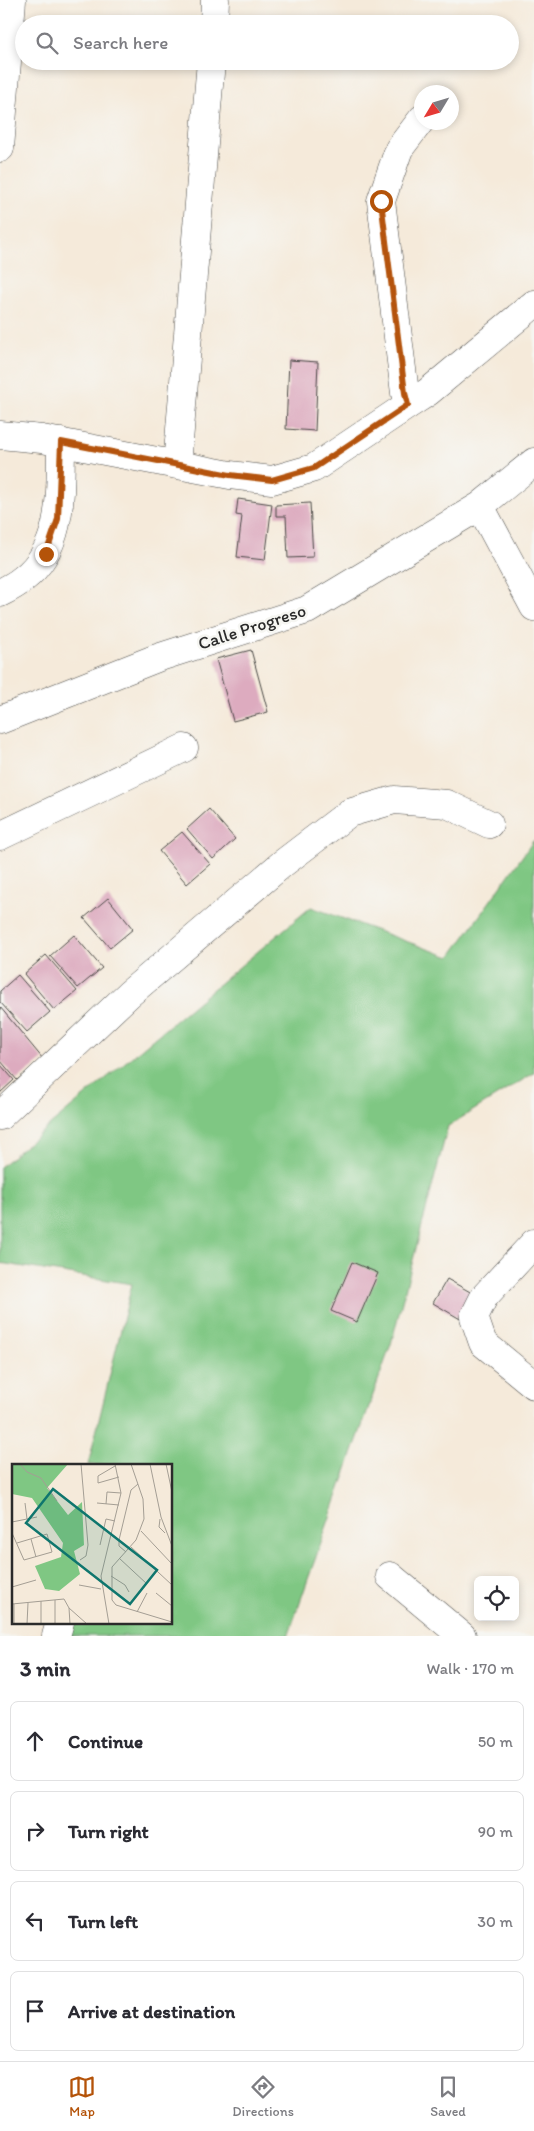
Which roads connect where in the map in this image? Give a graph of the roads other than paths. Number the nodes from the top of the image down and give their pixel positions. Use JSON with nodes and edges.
{"nodes":[{"id":1,"x":12,"y":0,"type":"edge"},
{"id":2,"x":215,"y":0,"type":"edge"},
{"id":3,"x":214,"y":15,"type":"edge"},
{"id":4,"x":210,"y":70,"type":"edge"},
{"id":5,"x":414,"y":129,"type":"edge"},
{"id":6,"x":0,"y":148,"type":"edge"},
{"id":7,"x":534,"y":304,"type":"edge"},
{"id":8,"x":408,"y":405,"type":"junction"},
{"id":9,"x":0,"y":435,"type":"edge"},
{"id":10,"x":61,"y":442,"type":"junction"},
{"id":11,"x":534,"y":462,"type":"edge"},
{"id":12,"x":177,"y":465,"type":"junction"},
{"id":13,"x":480,"y":506,"type":"junction"},
{"id":14,"x":0,"y":593,"type":"edge"},
{"id":15,"x":534,"y":607,"type":"edge"},
{"id":16,"x":0,"y":720,"type":"edge"},
{"id":17,"x":184,"y":748,"type":"dead end"},
{"id":18,"x":489,"y":824,"type":"dead end"},
{"id":19,"x":0,"y":836,"type":"edge"},
{"id":20,"x":0,"y":1116,"type":"edge"},
{"id":21,"x":534,"y":1243,"type":"edge"},
{"id":22,"x":534,"y":1385,"type":"edge"},
{"id":23,"x":390,"y":1576,"type":"dead end"},
{"id":24,"x":462,"y":1636,"type":"edge"}],
"edges":[{"from":1,"to":6,"type":"street"},
{"from":2,"to":3,"type":"street"},
{"from":4,"to":12,"type":"street"},
{"from":5,"to":8,"type":"street"},
{"from":7,"to":8,"type":"street"},
{"from":8,"to":12,"type":"street"},
{"from":9,"to":10,"type":"street"},
{"from":10,"to":12,"type":"street"},
{"from":10,"to":14,"type":"street"},
{"from":11,"to":13,"type":"street","name":"Calle Progreso"},
{"from":13,"to":15,"type":"street"},
{"from":13,"to":16,"type":"street","name":"Calle Progreso"},
{"from":17,"to":19,"type":"street"},
{"from":18,"to":20,"type":"street"},
{"from":21,"to":22,"type":"street"},
{"from":23,"to":24,"type":"street"}]}
